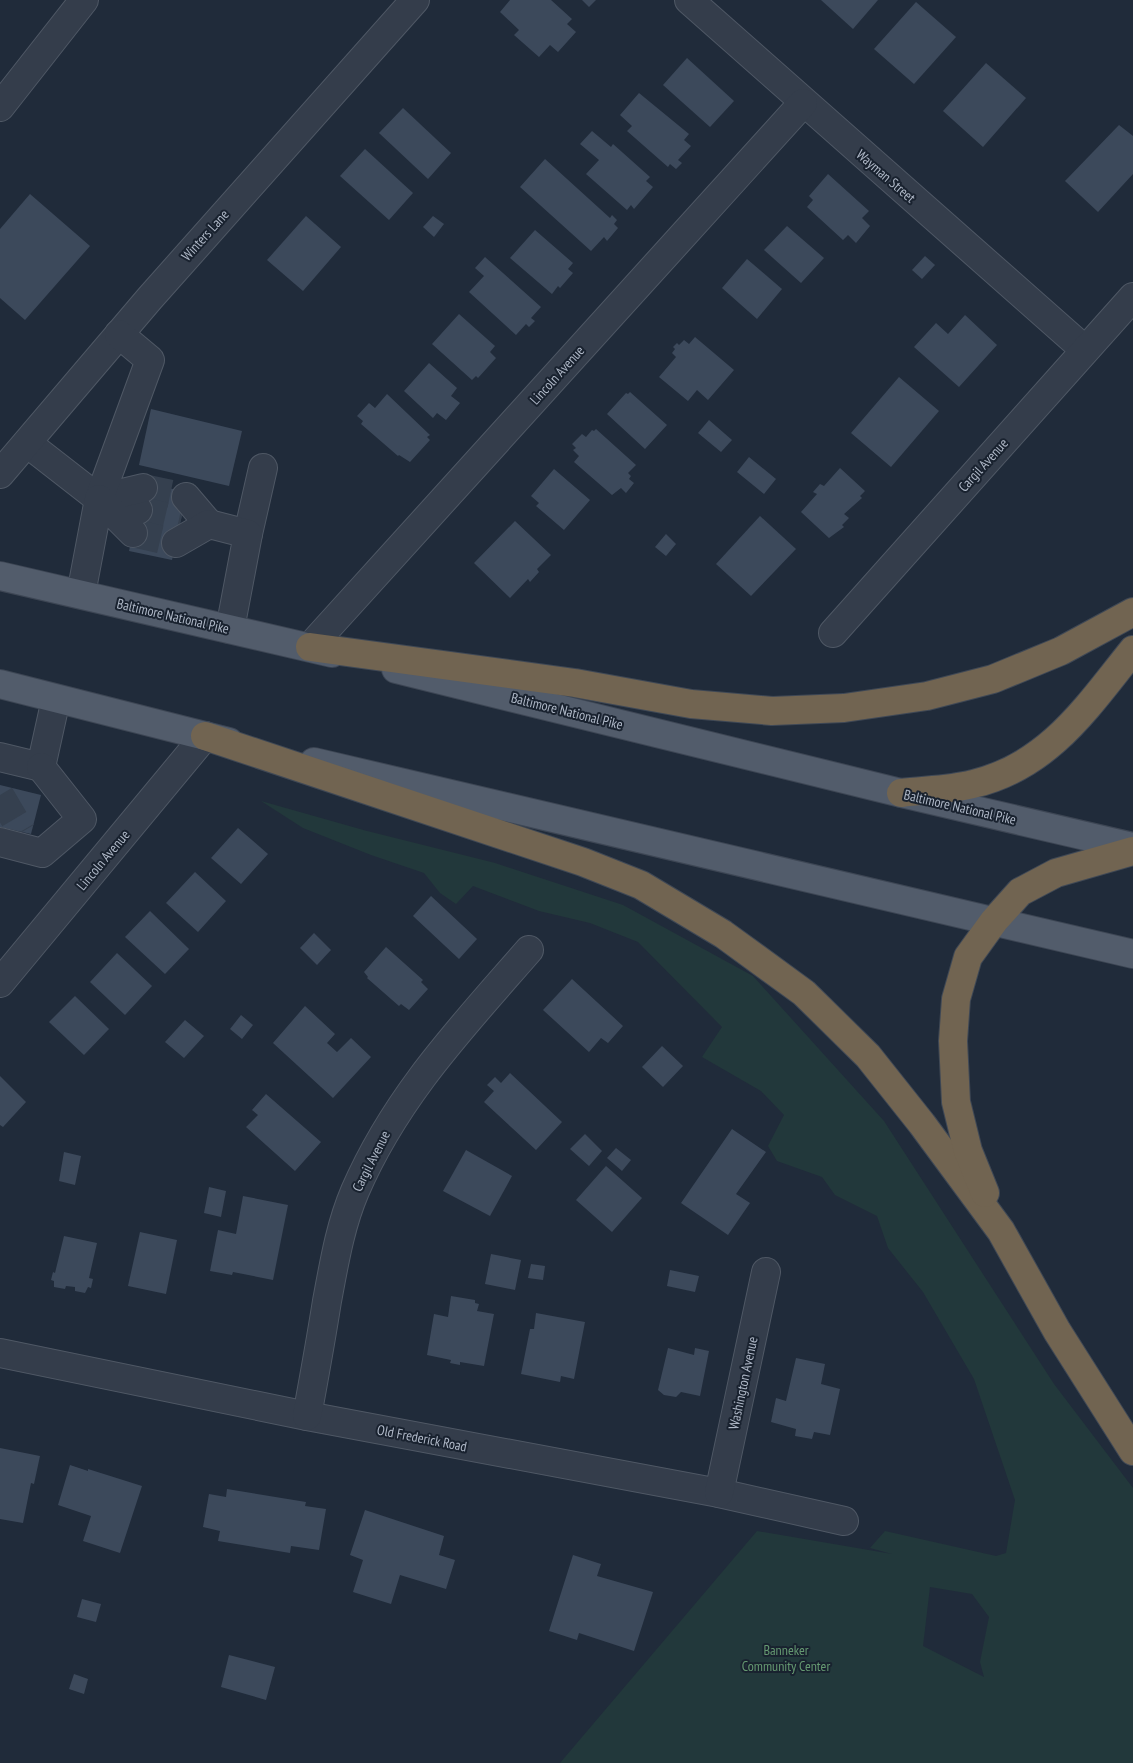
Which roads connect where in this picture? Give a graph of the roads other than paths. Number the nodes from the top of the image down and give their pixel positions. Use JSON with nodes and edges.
{"nodes":[{"id":1,"x":84,"y":0,"type":"edge"},
{"id":2,"x":415,"y":0,"type":"edge"},
{"id":3,"x":689,"y":0,"type":"edge"},
{"id":4,"x":803,"y":103,"type":"junction"},
{"id":5,"x":0,"y":107,"type":"edge"},
{"id":6,"x":1133,"y":297,"type":"edge"},
{"id":7,"x":119,"y":334,"type":"junction"},
{"id":8,"x":1085,"y":350,"type":"junction"},
{"id":9,"x":26,"y":443,"type":"junction"},
{"id":10,"x":263,"y":468,"type":"dead end"},
{"id":11,"x":0,"y":474,"type":"edge"},
{"id":12,"x":99,"y":499,"type":"junction"},
{"id":13,"x":209,"y":524,"type":"junction"},
{"id":14,"x":248,"y":534,"type":"junction"},
{"id":15,"x":0,"y":576,"type":"edge"},
{"id":16,"x":81,"y":594,"type":"junction"},
{"id":17,"x":1133,"y":612,"type":"edge"},
{"id":18,"x":230,"y":629,"type":"junction"},
{"id":19,"x":834,"y":633,"type":"dead end"},
{"id":20,"x":310,"y":647,"type":"junction"},
{"id":21,"x":1133,"y":650,"type":"edge"},
{"id":22,"x":0,"y":684,"type":"edge"},
{"id":23,"x":56,"y":699,"type":"junction"},
{"id":24,"x":205,"y":736,"type":"junction"},
{"id":25,"x":0,"y":757,"type":"edge"},
{"id":26,"x":41,"y":767,"type":"junction"},
{"id":27,"x":901,"y":793,"type":"junction"},
{"id":28,"x":18,"y":842,"type":"tunnel mouth"},
{"id":29,"x":1133,"y":849,"type":"edge"},
{"id":30,"x":994,"y":921,"type":"junction"},
{"id":31,"x":529,"y":950,"type":"dead end"},
{"id":32,"x":1133,"y":954,"type":"edge"},
{"id":33,"x":0,"y":983,"type":"edge"},
{"id":34,"x":1001,"y":1232,"type":"junction"},
{"id":35,"x":766,"y":1272,"type":"dead end"},
{"id":36,"x":0,"y":1353,"type":"edge"},
{"id":37,"x":307,"y":1416,"type":"junction"},
{"id":38,"x":1133,"y":1451,"type":"edge"},
{"id":39,"x":719,"y":1493,"type":"junction"},
{"id":40,"x":844,"y":1522,"type":"dead end"}],
"edges":[{"from":1,"to":5,"type":"street"},
{"from":2,"to":7,"type":"street","name":"Winters Lane"},
{"from":3,"to":4,"type":"street","name":"Wayman Street"},
{"from":4,"to":8,"type":"street","name":"Wayman Street"},
{"from":4,"to":20,"type":"street","name":"Lincoln Avenue"},
{"from":6,"to":8,"type":"street","name":"Cargil Avenue"},
{"from":7,"to":9,"type":"street","name":"Winters Lane"},
{"from":7,"to":12,"type":"street"},
{"from":8,"to":19,"type":"street","name":"Cargil Avenue"},
{"from":9,"to":11,"type":"street","name":"Winters Lane"},
{"from":9,"to":12,"type":"street"},
{"from":10,"to":14,"type":"street"},
{"from":12,"to":12,"type":"street"},
{"from":12,"to":16,"type":"street"},
{"from":13,"to":13,"type":"street"},
{"from":13,"to":14,"type":"street"},
{"from":14,"to":18,"type":"street"},
{"from":15,"to":16,"type":"main road","name":"Baltimore National Pike"},
{"from":16,"to":18,"type":"main road","name":"Baltimore National Pike"},
{"from":17,"to":20,"type":"highway"},
{"from":18,"to":20,"type":"main road","name":"Baltimore National Pike"},
{"from":20,"to":27,"type":"main road","name":"Baltimore National Pike"},
{"from":21,"to":27,"type":"highway"},
{"from":22,"to":23,"type":"main road"},
{"from":23,"to":24,"type":"main road"},
{"from":23,"to":26,"type":"street"},
{"from":24,"to":30,"type":"main road"},
{"from":24,"to":33,"type":"street","name":"Lincoln Avenue"},
{"from":24,"to":34,"type":"highway"},
{"from":25,"to":26,"type":"street"},
{"from":26,"to":28,"type":"street"},
{"from":27,"to":29,"type":"main road","name":"Baltimore National Pike"},
{"from":29,"to":30,"type":"highway"},
{"from":30,"to":32,"type":"main road"},
{"from":30,"to":34,"type":"highway"},
{"from":31,"to":37,"type":"street","name":"Cargil Avenue"},
{"from":34,"to":38,"type":"highway"},
{"from":35,"to":39,"type":"street","name":"Washington Avenue"},
{"from":36,"to":37,"type":"street","name":"Old Frederick Road"},
{"from":37,"to":39,"type":"street","name":"Old Frederick Road"},
{"from":39,"to":40,"type":"street","name":"Old Frederick Road"}]}
